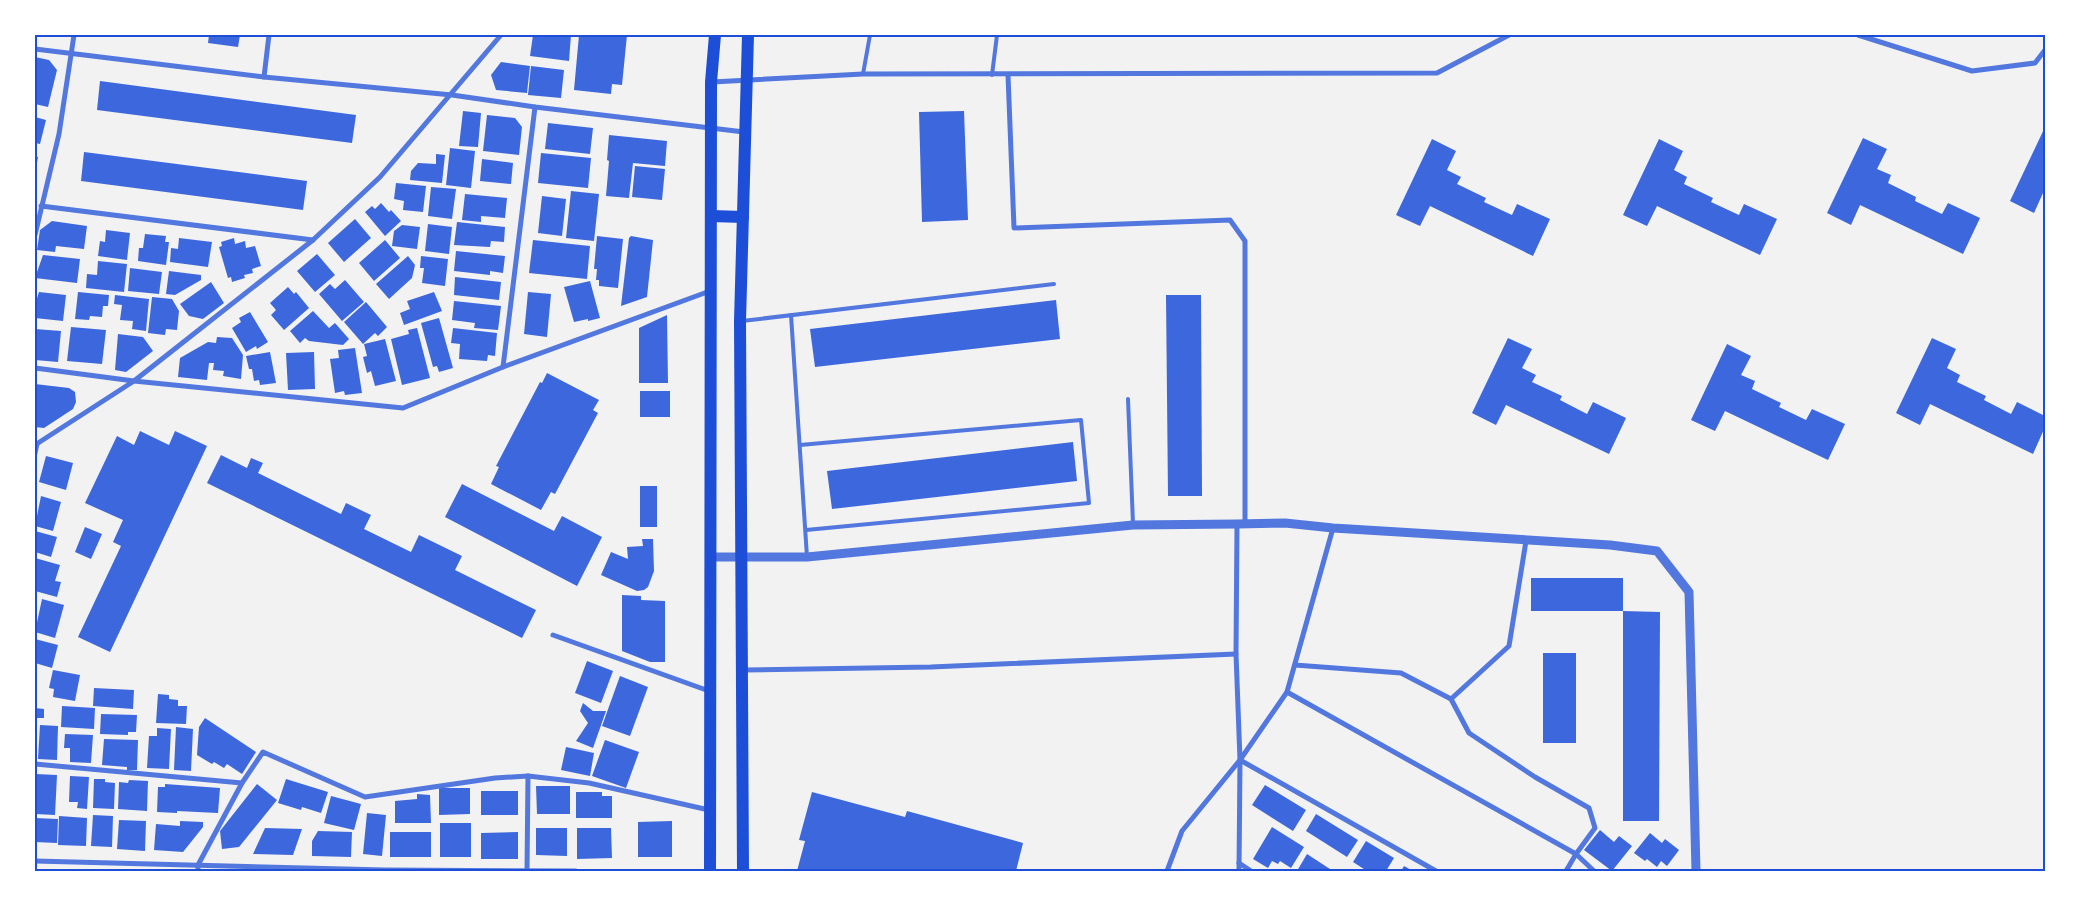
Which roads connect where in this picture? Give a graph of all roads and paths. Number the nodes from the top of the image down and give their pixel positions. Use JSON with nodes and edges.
{"nodes":[{"id":1,"x":74,"y":35,"type":"edge"},
{"id":2,"x":269,"y":35,"type":"edge"},
{"id":3,"x":501,"y":35,"type":"edge"},
{"id":4,"x":715,"y":35,"type":"edge"},
{"id":5,"x":748,"y":35,"type":"edge"},
{"id":6,"x":870,"y":35,"type":"edge"},
{"id":7,"x":997,"y":35,"type":"edge"},
{"id":8,"x":1509,"y":35,"type":"edge"},
{"id":9,"x":1858,"y":35,"type":"edge"},
{"id":10,"x":35,"y":48,"type":"edge"},
{"id":11,"x":2045,"y":50,"type":"edge"},
{"id":12,"x":72,"y":52,"type":"junction"},
{"id":13,"x":863,"y":74,"type":"junction"},
{"id":14,"x":992,"y":76,"type":"junction"},
{"id":15,"x":1008,"y":76,"type":"junction"},
{"id":16,"x":264,"y":77,"type":"junction"},
{"id":17,"x":746,"y":81,"type":"junction"},
{"id":18,"x":712,"y":82,"type":"junction"},
{"id":19,"x":452,"y":95,"type":"junction"},
{"id":20,"x":535,"y":107,"type":"junction"},
{"id":21,"x":712,"y":129,"type":"junction"},
{"id":22,"x":745,"y":132,"type":"junction"},
{"id":23,"x":41,"y":206,"type":"junction"},
{"id":24,"x":711,"y":216,"type":"junction"},
{"id":25,"x":743,"y":217,"type":"junction"},
{"id":26,"x":35,"y":235,"type":"edge"},
{"id":27,"x":313,"y":240,"type":"junction"},
{"id":28,"x":1054,"y":284,"type":"dead end"},
{"id":29,"x":711,"y":290,"type":"junction"},
{"id":30,"x":791,"y":315,"type":"junction"},
{"id":31,"x":740,"y":321,"type":"junction"},
{"id":32,"x":504,"y":367,"type":"junction"},
{"id":33,"x":35,"y":368,"type":"edge"},
{"id":34,"x":134,"y":381,"type":"junction"},
{"id":35,"x":1128,"y":399,"type":"dead end"},
{"id":36,"x":36,"y":444,"type":"edge"},
{"id":37,"x":800,"y":445,"type":"junction"},
{"id":38,"x":35,"y":453,"type":"edge"},
{"id":39,"x":1241,"y":524,"type":"junction"},
{"id":40,"x":1133,"y":525,"type":"junction"},
{"id":41,"x":1333,"y":528,"type":"junction"},
{"id":42,"x":806,"y":530,"type":"junction"},
{"id":43,"x":1526,"y":541,"type":"junction"},
{"id":44,"x":710,"y":557,"type":"junction"},
{"id":45,"x":740,"y":557,"type":"junction"},
{"id":46,"x":807,"y":557,"type":"junction"},
{"id":47,"x":552,"y":635,"type":"dead end"},
{"id":48,"x":1236,"y":654,"type":"junction"},
{"id":49,"x":1295,"y":665,"type":"junction"},
{"id":50,"x":742,"y":670,"type":"junction"},
{"id":51,"x":712,"y":692,"type":"junction"},
{"id":52,"x":1287,"y":692,"type":"junction"},
{"id":53,"x":1451,"y":699,"type":"junction"},
{"id":54,"x":1240,"y":760,"type":"junction"},
{"id":55,"x":35,"y":764,"type":"edge"},
{"id":56,"x":528,"y":776,"type":"junction"},
{"id":57,"x":242,"y":783,"type":"junction"},
{"id":58,"x":710,"y":810,"type":"junction"},
{"id":59,"x":1576,"y":854,"type":"junction"},
{"id":60,"x":35,"y":861,"type":"edge"},
{"id":61,"x":1239,"y":863,"type":"junction"},
{"id":62,"x":198,"y":868,"type":"edge"},
{"id":63,"x":385,"y":870,"type":"edge"},
{"id":64,"x":527,"y":870,"type":"edge"},
{"id":65,"x":539,"y":871,"type":"edge"},
{"id":66,"x":576,"y":871,"type":"edge"},
{"id":67,"x":710,"y":871,"type":"edge"},
{"id":68,"x":743,"y":871,"type":"edge"},
{"id":69,"x":1167,"y":871,"type":"edge"},
{"id":70,"x":1239,"y":871,"type":"edge"},
{"id":71,"x":1251,"y":871,"type":"edge"},
{"id":72,"x":1436,"y":871,"type":"edge"},
{"id":73,"x":1566,"y":871,"type":"edge"},
{"id":74,"x":1594,"y":871,"type":"edge"},
{"id":75,"x":1696,"y":871,"type":"edge"}],
"edges":[{"from":1,"to":12,"type":"street"},
{"from":2,"to":16,"type":"street"},
{"from":3,"to":19,"type":"street"},
{"from":4,"to":18,"type":"main road"},
{"from":5,"to":17,"type":"main road"},
{"from":6,"to":13,"type":"lane"},
{"from":7,"to":14,"type":"lane"},
{"from":8,"to":15,"type":"street"},
{"from":9,"to":11,"type":"street"},
{"from":10,"to":12,"type":"street"},
{"from":12,"to":16,"type":"street"},
{"from":12,"to":23,"type":"street"},
{"from":13,"to":14,"type":"street"},
{"from":13,"to":17,"type":"street"},
{"from":14,"to":15,"type":"street"},
{"from":15,"to":39,"type":"street"},
{"from":16,"to":19,"type":"street"},
{"from":17,"to":18,"type":"street"},
{"from":17,"to":22,"type":"main road"},
{"from":18,"to":21,"type":"main road"},
{"from":19,"to":20,"type":"street"},
{"from":19,"to":27,"type":"street"},
{"from":20,"to":21,"type":"street"},
{"from":20,"to":32,"type":"street"},
{"from":21,"to":22,"type":"street"},
{"from":21,"to":24,"type":"main road"},
{"from":22,"to":25,"type":"main road"},
{"from":23,"to":26,"type":"street"},
{"from":23,"to":27,"type":"street"},
{"from":24,"to":25,"type":"main road"},
{"from":24,"to":29,"type":"main road"},
{"from":25,"to":31,"type":"main road"},
{"from":27,"to":34,"type":"street"},
{"from":28,"to":30,"type":"lane"},
{"from":29,"to":32,"type":"street"},
{"from":29,"to":44,"type":"main road"},
{"from":30,"to":31,"type":"lane"},
{"from":30,"to":37,"type":"lane"},
{"from":31,"to":45,"type":"main road"},
{"from":32,"to":34,"type":"street"},
{"from":33,"to":34,"type":"street"},
{"from":34,"to":36,"type":"street"},
{"from":35,"to":40,"type":"lane"},
{"from":36,"to":38,"type":"street"},
{"from":37,"to":42,"type":"lane"},
{"from":37,"to":42,"type":"lane"},
{"from":39,"to":40,"type":"street"},
{"from":39,"to":41,"type":"street"},
{"from":39,"to":48,"type":"street"},
{"from":40,"to":46,"type":"street"},
{"from":41,"to":43,"type":"street"},
{"from":41,"to":49,"type":"street"},
{"from":42,"to":46,"type":"lane"},
{"from":43,"to":53,"type":"street"},
{"from":43,"to":75,"type":"street"},
{"from":44,"to":45,"type":"street"},
{"from":44,"to":51,"type":"main road"},
{"from":45,"to":46,"type":"street"},
{"from":45,"to":50,"type":"main road"},
{"from":47,"to":51,"type":"street"},
{"from":48,"to":50,"type":"street"},
{"from":48,"to":54,"type":"street"},
{"from":49,"to":52,"type":"street"},
{"from":49,"to":53,"type":"street"},
{"from":50,"to":68,"type":"main road"},
{"from":51,"to":58,"type":"main road"},
{"from":52,"to":54,"type":"street"},
{"from":52,"to":59,"type":"street"},
{"from":53,"to":59,"type":"street"},
{"from":54,"to":61,"type":"street"},
{"from":54,"to":69,"type":"street"},
{"from":54,"to":72,"type":"street"},
{"from":55,"to":57,"type":"street"},
{"from":56,"to":57,"type":"street"},
{"from":56,"to":58,"type":"street"},
{"from":56,"to":64,"type":"street"},
{"from":57,"to":62,"type":"street"},
{"from":58,"to":67,"type":"main road"},
{"from":59,"to":73,"type":"street"},
{"from":59,"to":74,"type":"street"},
{"from":60,"to":62,"type":"street"},
{"from":61,"to":70,"type":"street"},
{"from":61,"to":71,"type":"street"},
{"from":62,"to":63,"type":"street"},
{"from":63,"to":64,"type":"street"},
{"from":64,"to":65,"type":"street"},
{"from":65,"to":66,"type":"street"}]}
